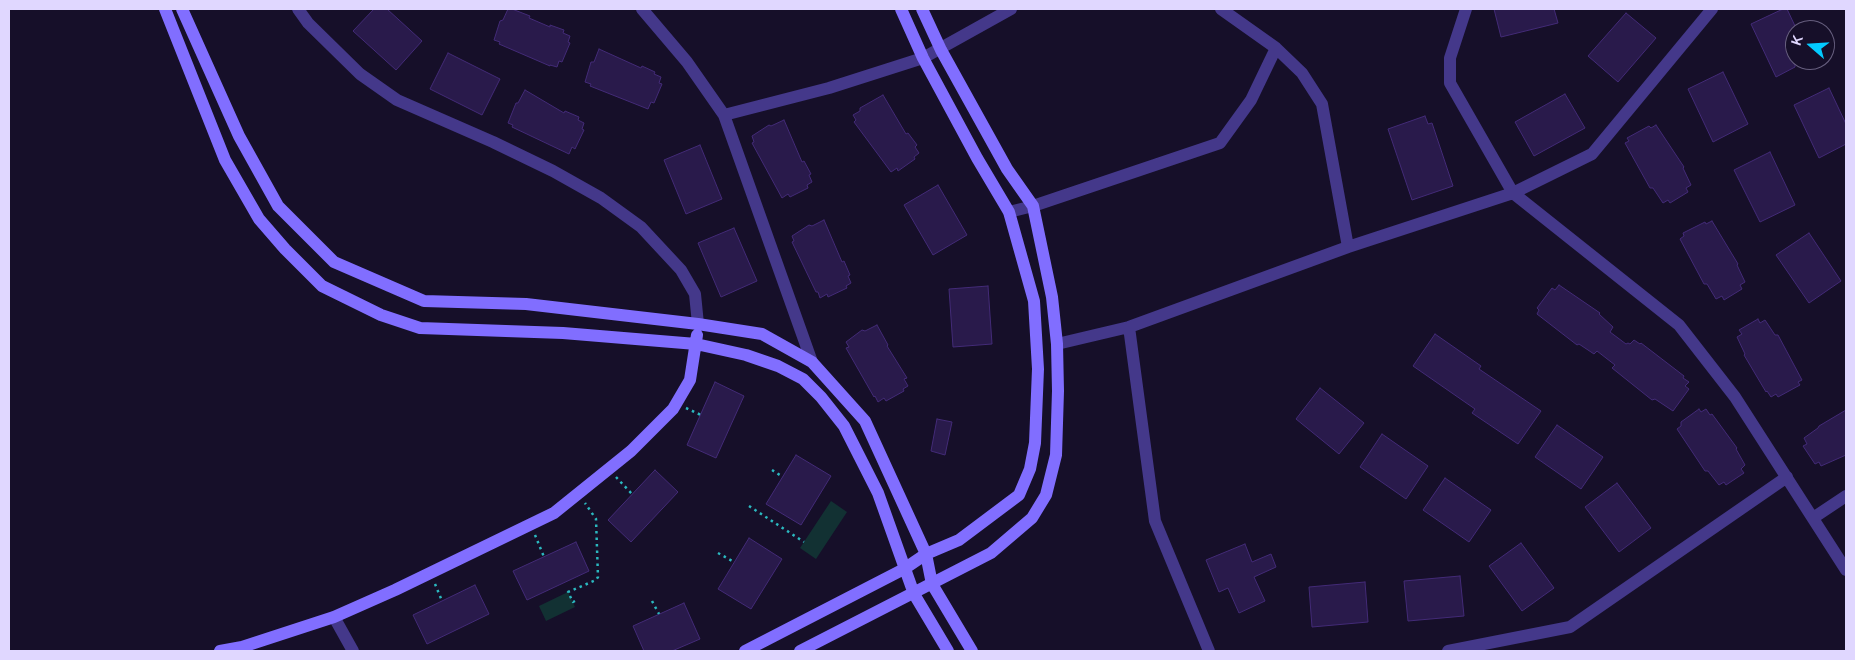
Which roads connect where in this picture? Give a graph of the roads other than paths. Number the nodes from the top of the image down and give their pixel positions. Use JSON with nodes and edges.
{"nodes":[{"id":1,"x":165,"y":9,"type":"edge"},
{"id":2,"x":298,"y":9,"type":"edge"},
{"id":3,"x":642,"y":9,"type":"edge"},
{"id":4,"x":901,"y":9,"type":"edge"},
{"id":5,"x":922,"y":9,"type":"edge"},
{"id":6,"x":1011,"y":9,"type":"edge"},
{"id":7,"x":1221,"y":9,"type":"edge"},
{"id":8,"x":1466,"y":9,"type":"edge"},
{"id":9,"x":1712,"y":9,"type":"edge"},
{"id":10,"x":184,"y":13,"type":"edge"},
{"id":11,"x":1276,"y":48,"type":"junction"},
{"id":12,"x":940,"y":50,"type":"junction"},
{"id":13,"x":923,"y":58,"type":"junction"},
{"id":14,"x":724,"y":115,"type":"junction"},
{"id":15,"x":1513,"y":194,"type":"junction"},
{"id":16,"x":1033,"y":206,"type":"junction"},
{"id":17,"x":1009,"y":212,"type":"junction"},
{"id":18,"x":1348,"y":247,"type":"junction"},
{"id":19,"x":698,"y":324,"type":"junction"},
{"id":20,"x":1129,"y":326,"type":"junction"},
{"id":21,"x":696,"y":344,"type":"junction"},
{"id":22,"x":1057,"y":344,"type":"junction"},
{"id":23,"x":812,"y":362,"type":"junction"},
{"id":24,"x":1787,"y":477,"type":"junction"},
{"id":25,"x":1846,"y":496,"type":"edge"},
{"id":26,"x":1812,"y":518,"type":"junction"},
{"id":27,"x":926,"y":554,"type":"junction"},
{"id":28,"x":904,"y":569,"type":"junction"},
{"id":29,"x":1846,"y":570,"type":"edge"},
{"id":30,"x":932,"y":584,"type":"junction"},
{"id":31,"x":914,"y":594,"type":"junction"},
{"id":32,"x":334,"y":617,"type":"junction"},
{"id":33,"x":220,"y":651,"type":"edge"},
{"id":34,"x":353,"y":651,"type":"edge"},
{"id":35,"x":745,"y":651,"type":"edge"},
{"id":36,"x":800,"y":651,"type":"edge"},
{"id":37,"x":948,"y":651,"type":"edge"},
{"id":38,"x":972,"y":651,"type":"edge"},
{"id":39,"x":1209,"y":651,"type":"edge"},
{"id":40,"x":1448,"y":651,"type":"edge"}],
"edges":[{"from":1,"to":21,"type":"main road"},
{"from":2,"to":19,"type":"street"},
{"from":3,"to":14,"type":"street"},
{"from":4,"to":13,"type":"main road"},
{"from":5,"to":12,"type":"main road"},
{"from":6,"to":12,"type":"street"},
{"from":7,"to":11,"type":"street"},
{"from":8,"to":15,"type":"street"},
{"from":9,"to":15,"type":"street"},
{"from":10,"to":19,"type":"main road"},
{"from":11,"to":16,"type":"street"},
{"from":11,"to":18,"type":"street"},
{"from":12,"to":13,"type":"street"},
{"from":12,"to":16,"type":"main road"},
{"from":13,"to":14,"type":"street"},
{"from":13,"to":17,"type":"main road"},
{"from":14,"to":23,"type":"street"},
{"from":15,"to":18,"type":"street"},
{"from":15,"to":24,"type":"street"},
{"from":16,"to":17,"type":"street"},
{"from":16,"to":22,"type":"main road"},
{"from":17,"to":27,"type":"main road"},
{"from":18,"to":20,"type":"street"},
{"from":19,"to":21,"type":"main road"},
{"from":19,"to":23,"type":"main road"},
{"from":20,"to":22,"type":"street"},
{"from":20,"to":39,"type":"street"},
{"from":21,"to":28,"type":"main road"},
{"from":21,"to":32,"type":"main road"},
{"from":22,"to":30,"type":"main road"},
{"from":23,"to":27,"type":"main road"},
{"from":24,"to":26,"type":"street"},
{"from":24,"to":40,"type":"street"},
{"from":25,"to":26,"type":"street"},
{"from":26,"to":29,"type":"street"},
{"from":27,"to":28,"type":"main road"},
{"from":27,"to":30,"type":"main road"},
{"from":28,"to":31,"type":"main road"},
{"from":28,"to":35,"type":"main road"},
{"from":30,"to":31,"type":"main road"},
{"from":30,"to":38,"type":"main road"},
{"from":31,"to":36,"type":"main road"},
{"from":31,"to":37,"type":"main road"},
{"from":32,"to":33,"type":"main road"},
{"from":32,"to":34,"type":"street"}]}
